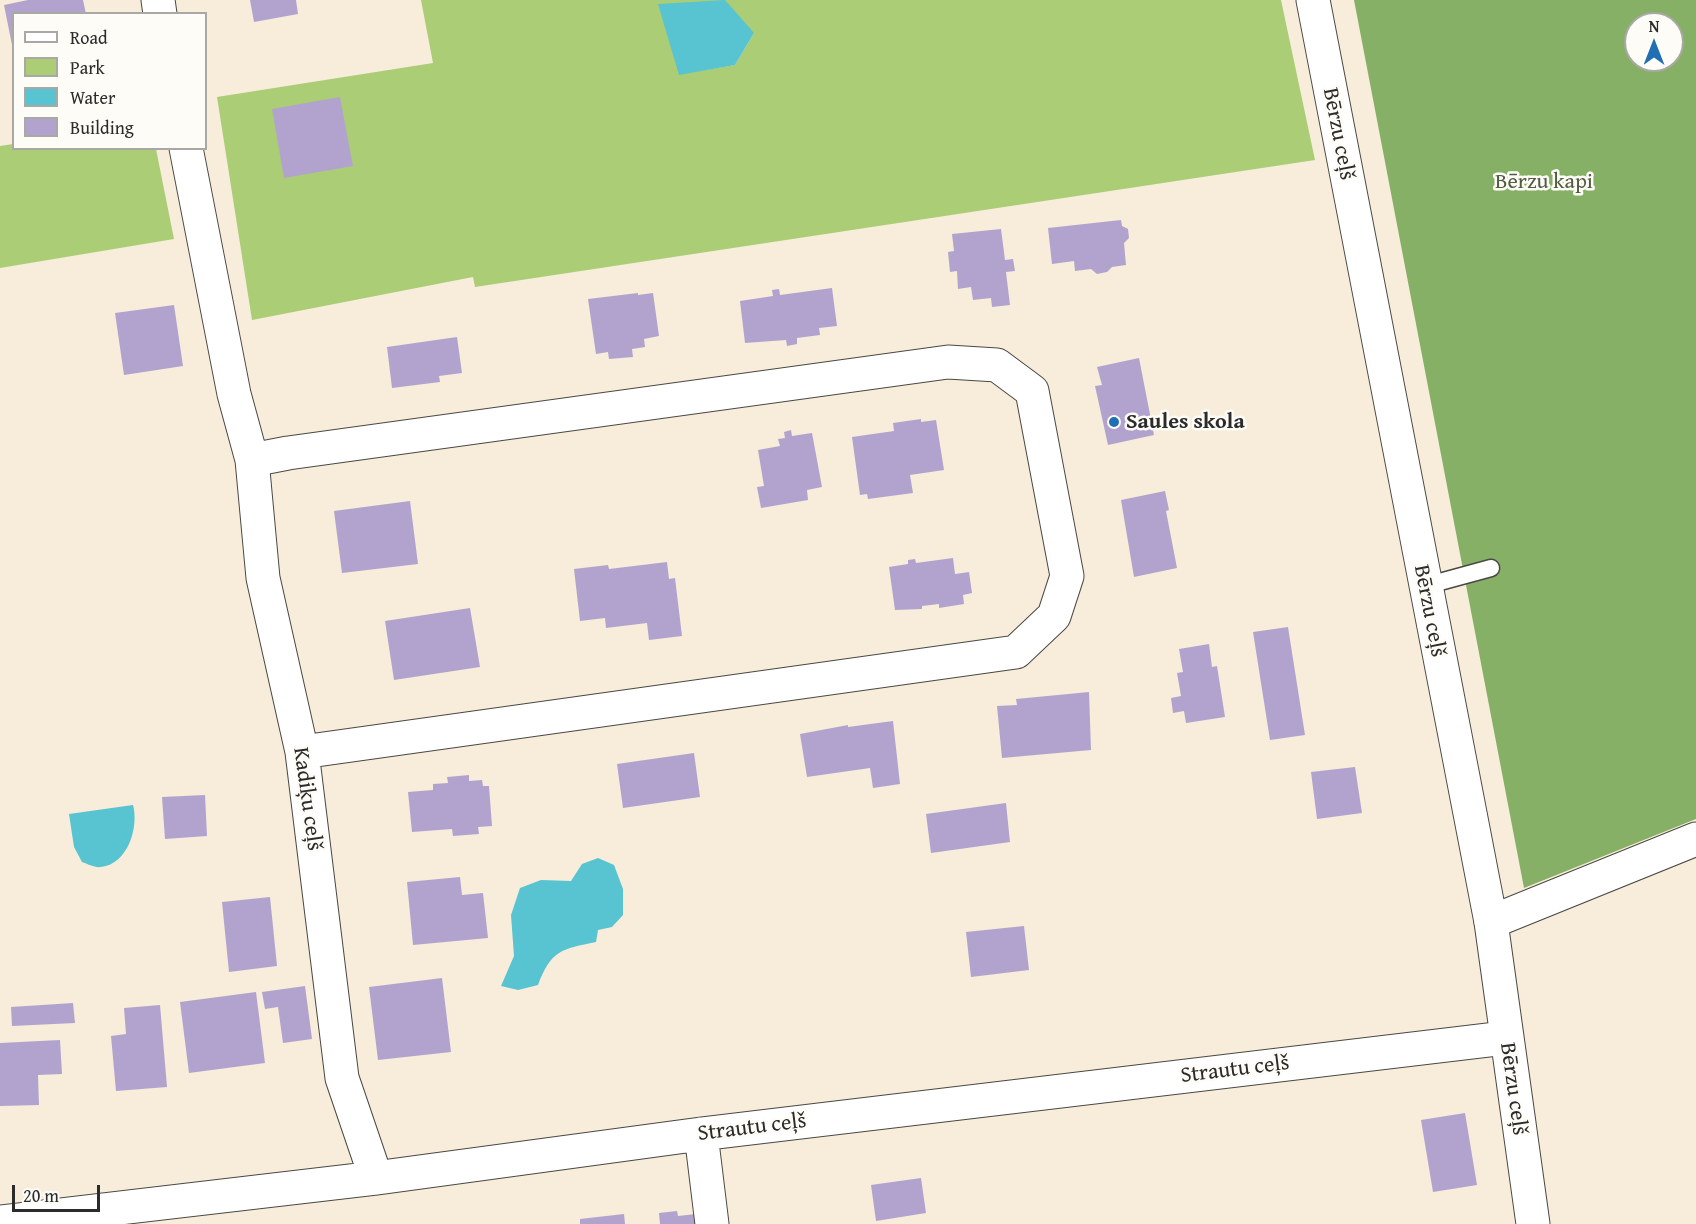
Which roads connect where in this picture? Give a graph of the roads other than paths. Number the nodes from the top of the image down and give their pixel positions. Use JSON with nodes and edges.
{"nodes":[{"id":1,"x":1313,"y":0,"type":"edge"},
{"id":2,"x":186,"y":150,"type":"edge"},
{"id":3,"x":252,"y":460,"type":"junction"},
{"id":4,"x":1491,"y":568,"type":"dead end"},
{"id":5,"x":1425,"y":586,"type":"junction"},
{"id":6,"x":302,"y":752,"type":"junction"},
{"id":7,"x":1696,"y":839,"type":"edge"},
{"id":8,"x":1491,"y":922,"type":"junction"},
{"id":9,"x":1505,"y":1038,"type":"junction"},
{"id":10,"x":701,"y":1134,"type":"junction"},
{"id":11,"x":376,"y":1179,"type":"junction"},
{"id":12,"x":0,"y":1222,"type":"edge"},
{"id":13,"x":712,"y":1224,"type":"edge"},
{"id":14,"x":1533,"y":1224,"type":"edge"}],
"edges":[{"from":1,"to":5,"type":"street","name":"Bērzu ceļš"},
{"from":2,"to":3,"type":"street","name":"Kadiķu ceļš"},
{"from":3,"to":6,"type":"street","name":"Kadiķu ceļš"},
{"from":3,"to":6,"type":"street"},
{"from":4,"to":5,"type":"lane"},
{"from":5,"to":8,"type":"street","name":"Bērzu ceļš"},
{"from":6,"to":11,"type":"street","name":"Kadiķu ceļš"},
{"from":7,"to":8,"type":"street"},
{"from":8,"to":9,"type":"street","name":"Bērzu ceļš"},
{"from":9,"to":10,"type":"street","name":"Strautu ceļš"},
{"from":9,"to":14,"type":"street","name":"Bērzu ceļš"},
{"from":10,"to":11,"type":"street","name":"Strautu ceļš"},
{"from":10,"to":13,"type":"street"},
{"from":11,"to":12,"type":"street","name":"Strautu ceļš"}]}
